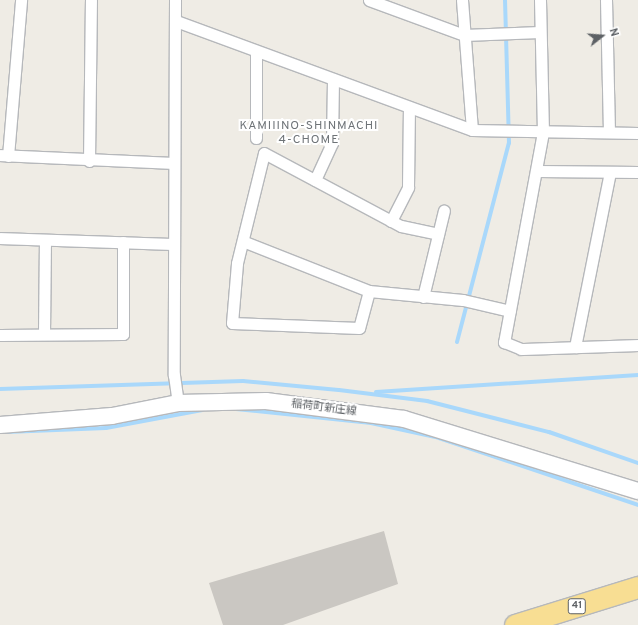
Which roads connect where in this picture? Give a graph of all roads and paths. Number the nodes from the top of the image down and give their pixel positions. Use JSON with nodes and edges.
{"nodes":[{"id":1,"x":21,"y":0,"type":"edge"},
{"id":2,"x":91,"y":0,"type":"edge"},
{"id":3,"x":175,"y":0,"type":"edge"},
{"id":4,"x":369,"y":0,"type":"edge"},
{"id":5,"x":462,"y":0,"type":"edge"},
{"id":6,"x":540,"y":0,"type":"edge"},
{"id":7,"x":606,"y":0,"type":"edge"},
{"id":8,"x":176,"y":21,"type":"junction"},
{"id":9,"x":540,"y":32,"type":"junction"},
{"id":10,"x":464,"y":35,"type":"junction"},
{"id":11,"x":256,"y":51,"type":"junction"},
{"id":12,"x":333,"y":79,"type":"junction"},
{"id":13,"x":409,"y":107,"type":"junction"},
{"id":14,"x":472,"y":130,"type":"junction"},
{"id":15,"x":543,"y":132,"type":"junction"},
{"id":16,"x":609,"y":132,"type":"junction"},
{"id":17,"x":638,"y":133,"type":"edge"},
{"id":18,"x":256,"y":138,"type":"dead end"},
{"id":19,"x":4,"y":155,"type":"edge"},
{"id":20,"x":89,"y":161,"type":"junction"},
{"id":21,"x":174,"y":163,"type":"junction"},
{"id":22,"x":538,"y":171,"type":"junction"},
{"id":23,"x":610,"y":172,"type":"junction"},
{"id":24,"x":638,"y":172,"type":"edge"},
{"id":25,"x":315,"y":180,"type":"junction"},
{"id":26,"x":444,"y":210,"type":"dead end"},
{"id":27,"x":391,"y":220,"type":"junction"},
{"id":28,"x":438,"y":234,"type":"junction"},
{"id":29,"x":0,"y":238,"type":"edge"},
{"id":30,"x":45,"y":240,"type":"junction"},
{"id":31,"x":123,"y":242,"type":"junction"},
{"id":32,"x":245,"y":242,"type":"junction"},
{"id":33,"x":174,"y":244,"type":"junction"},
{"id":34,"x":370,"y":291,"type":"junction"},
{"id":35,"x":423,"y":296,"type":"junction"},
{"id":36,"x":510,"y":311,"type":"junction"},
{"id":37,"x":0,"y":334,"type":"edge"},
{"id":38,"x":44,"y":334,"type":"junction"},
{"id":39,"x":638,"y":345,"type":"edge"},
{"id":40,"x":575,"y":347,"type":"junction"},
{"id":41,"x":176,"y":396,"type":"junction"},
{"id":42,"x":0,"y":425,"type":"edge"},
{"id":43,"x":638,"y":491,"type":"edge"},
{"id":44,"x":638,"y":588,"type":"edge"},
{"id":45,"x":515,"y":625,"type":"edge"}],
"edges":[{"from":1,"to":19,"type":"street"},
{"from":2,"to":20,"type":"street"},
{"from":3,"to":8,"type":"street"},
{"from":4,"to":10,"type":"street"},
{"from":5,"to":10,"type":"street"},
{"from":6,"to":9,"type":"street"},
{"from":7,"to":16,"type":"street"},
{"from":8,"to":11,"type":"street"},
{"from":8,"to":21,"type":"street"},
{"from":9,"to":10,"type":"street"},
{"from":9,"to":15,"type":"street"},
{"from":10,"to":14,"type":"street"},
{"from":11,"to":12,"type":"street"},
{"from":11,"to":18,"type":"street"},
{"from":12,"to":13,"type":"street"},
{"from":12,"to":25,"type":"street"},
{"from":13,"to":14,"type":"street"},
{"from":13,"to":27,"type":"street"},
{"from":14,"to":15,"type":"street"},
{"from":15,"to":16,"type":"street"},
{"from":15,"to":22,"type":"street"},
{"from":16,"to":17,"type":"street"},
{"from":19,"to":20,"type":"street"},
{"from":20,"to":21,"type":"street"},
{"from":21,"to":33,"type":"street"},
{"from":22,"to":23,"type":"street"},
{"from":22,"to":36,"type":"street"},
{"from":23,"to":24,"type":"street"},
{"from":23,"to":40,"type":"street"},
{"from":25,"to":27,"type":"street"},
{"from":25,"to":32,"type":"street"},
{"from":26,"to":28,"type":"street"},
{"from":27,"to":28,"type":"street"},
{"from":28,"to":35,"type":"street"},
{"from":29,"to":30,"type":"street"},
{"from":30,"to":31,"type":"street"},
{"from":30,"to":38,"type":"street"},
{"from":31,"to":33,"type":"street"},
{"from":31,"to":38,"type":"street"},
{"from":32,"to":34,"type":"street"},
{"from":32,"to":34,"type":"street"},
{"from":33,"to":41,"type":"street"},
{"from":34,"to":35,"type":"street"},
{"from":35,"to":36,"type":"street"},
{"from":36,"to":40,"type":"street"},
{"from":37,"to":38,"type":"street"},
{"from":39,"to":40,"type":"street"},
{"from":41,"to":42,"type":"main road","name":"稲荷町新庄線"},
{"from":41,"to":43,"type":"main road","name":"稲荷町新庄線"},
{"from":44,"to":45,"type":"highway","number":"41"}]}
